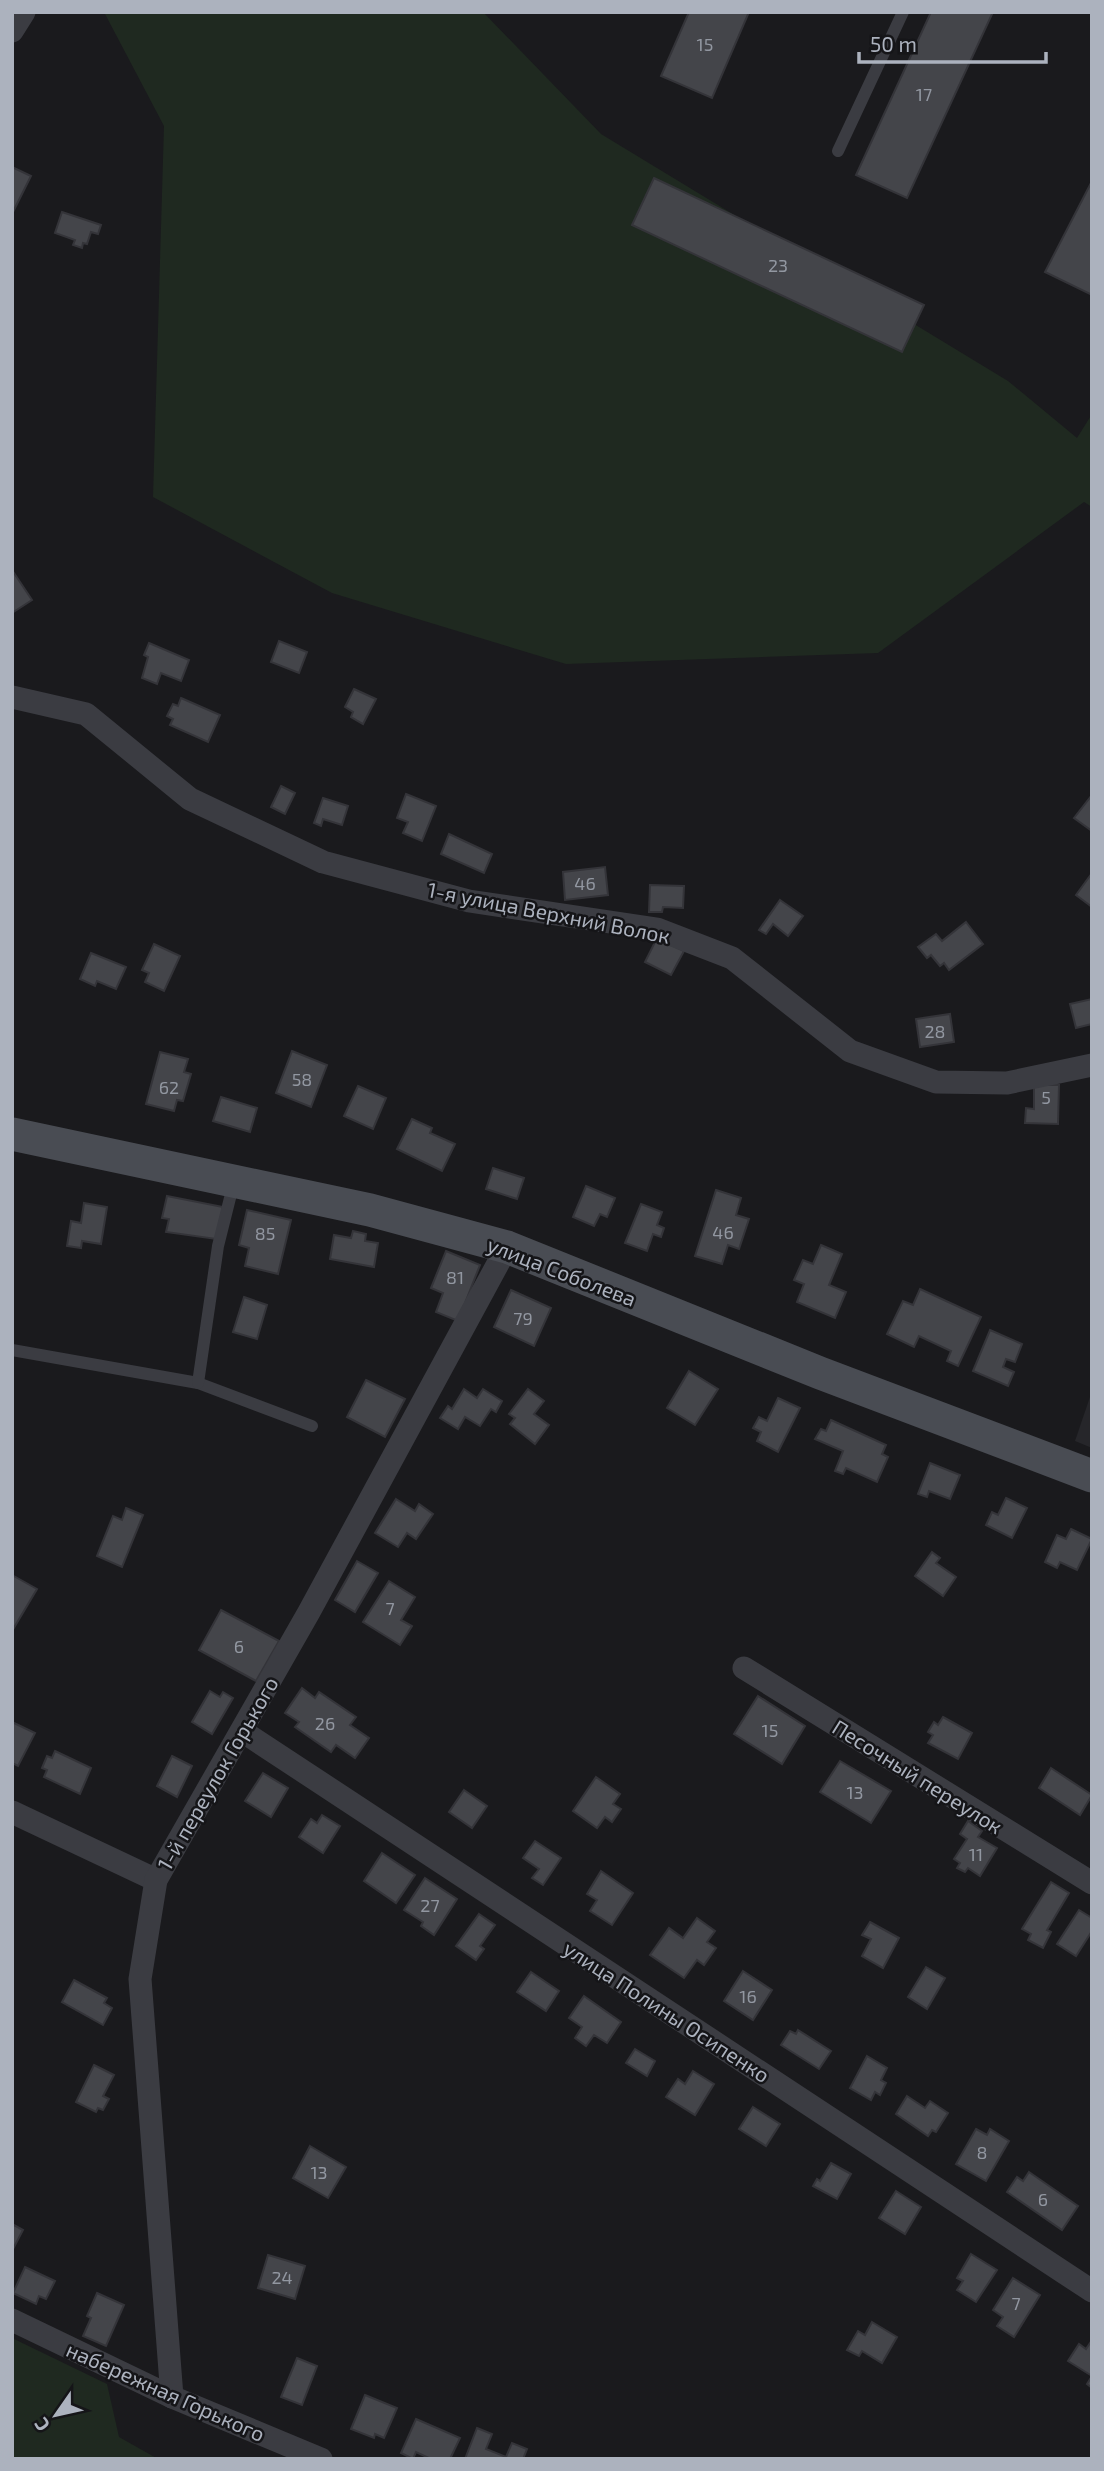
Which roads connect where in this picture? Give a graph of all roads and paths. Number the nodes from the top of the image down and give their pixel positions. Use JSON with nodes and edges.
{"nodes":[{"id":1,"x":24,"y":12,"type":"edge"},
{"id":2,"x":903,"y":12,"type":"edge"},
{"id":3,"x":12,"y":31,"type":"edge"},
{"id":4,"x":838,"y":151,"type":"dead end"},
{"id":5,"x":12,"y":698,"type":"edge"},
{"id":6,"x":1092,"y":1065,"type":"edge"},
{"id":7,"x":12,"y":1134,"type":"edge"},
{"id":8,"x":234,"y":1181,"type":"junction"},
{"id":9,"x":507,"y":1247,"type":"junction"},
{"id":10,"x":12,"y":1350,"type":"edge"},
{"id":11,"x":198,"y":1383,"type":"junction"},
{"id":12,"x":312,"y":1426,"type":"dead end"},
{"id":13,"x":1092,"y":1476,"type":"edge"},
{"id":14,"x":744,"y":1668,"type":"dead end"},
{"id":15,"x":242,"y":1731,"type":"junction"},
{"id":16,"x":12,"y":1812,"type":"edge"},
{"id":17,"x":156,"y":1880,"type":"junction"},
{"id":18,"x":1092,"y":1883,"type":"edge"},
{"id":19,"x":1092,"y":2291,"type":"edge"},
{"id":20,"x":12,"y":2320,"type":"edge"},
{"id":21,"x":172,"y":2397,"type":"junction"},
{"id":22,"x":321,"y":2459,"type":"edge"}],
"edges":[{"from":1,"to":3,"type":"street"},
{"from":2,"to":4,"type":"lane"},
{"from":5,"to":6,"type":"street","name":"1-я улица Верхний Волок"},
{"from":7,"to":8,"type":"street","name":"улица Соболева"},
{"from":8,"to":9,"type":"street","name":"улица Соболева"},
{"from":8,"to":11,"type":"lane"},
{"from":9,"to":13,"type":"street","name":"улица Соболева"},
{"from":9,"to":15,"type":"street","name":"1-й переулок Горького"},
{"from":10,"to":11,"type":"lane"},
{"from":11,"to":12,"type":"lane"},
{"from":14,"to":18,"type":"street","name":"Песочный переулок"},
{"from":15,"to":17,"type":"street","name":"1-й переулок Горького"},
{"from":15,"to":19,"type":"street","name":"улица Полины Осипенко"},
{"from":16,"to":17,"type":"street"},
{"from":17,"to":21,"type":"street","name":"1-й переулок Горького"},
{"from":20,"to":21,"type":"street","name":"набережная Горького"},
{"from":21,"to":22,"type":"street","name":"набережная Горького"}]}
